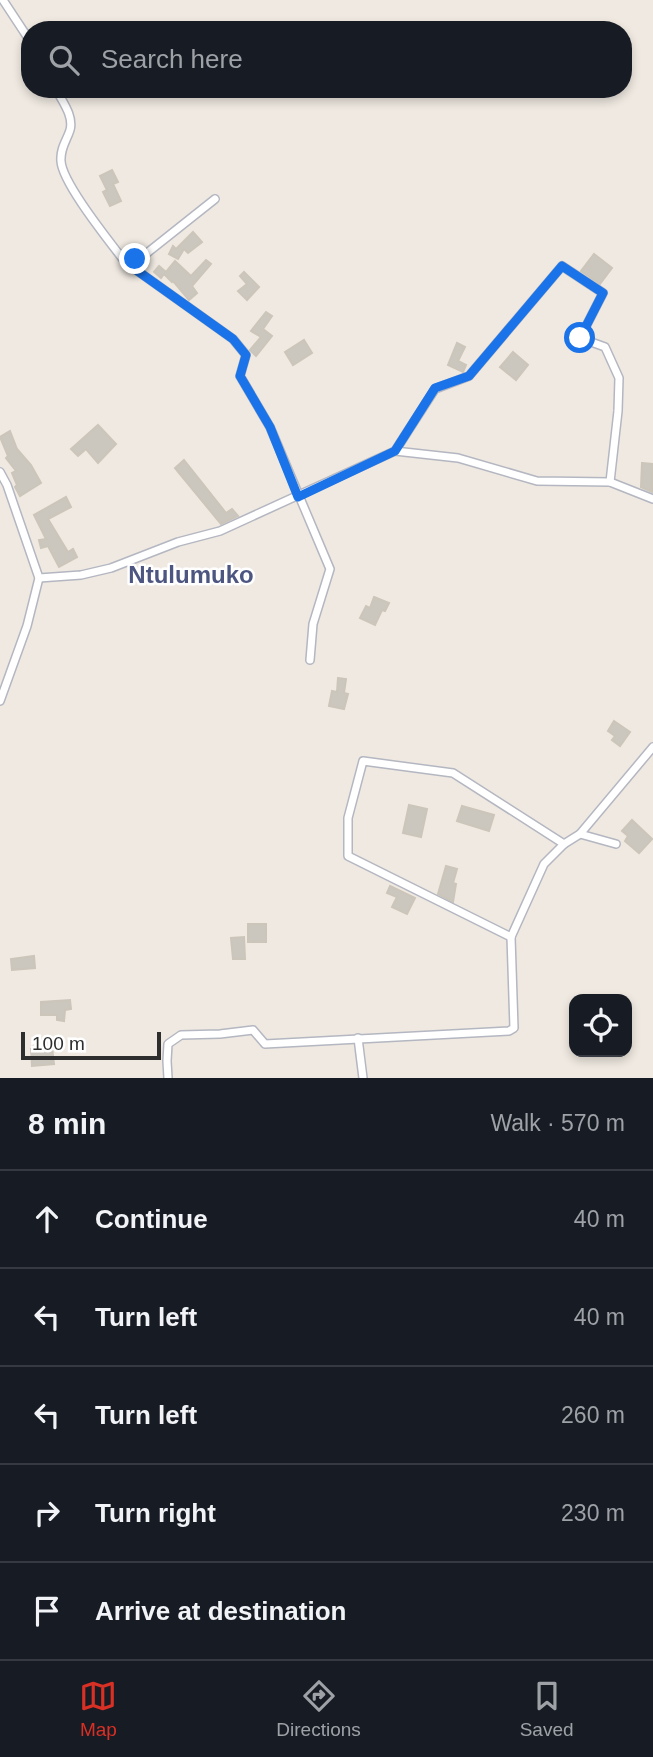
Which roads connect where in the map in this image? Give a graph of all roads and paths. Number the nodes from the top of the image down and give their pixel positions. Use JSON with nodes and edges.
{"nodes":[{"id":1,"x":4,"y":0,"type":"edge"},
{"id":2,"x":21,"y":27,"type":"edge"},
{"id":3,"x":61,"y":98,"type":"edge"},
{"id":4,"x":215,"y":199,"type":"dead end"},
{"id":5,"x":125,"y":262,"type":"junction"},
{"id":6,"x":395,"y":451,"type":"junction"},
{"id":7,"x":0,"y":472,"type":"edge"},
{"id":8,"x":610,"y":482,"type":"junction"},
{"id":9,"x":4,"y":487,"type":"edge"},
{"id":10,"x":298,"y":497,"type":"junction"},
{"id":11,"x":653,"y":499,"type":"edge"},
{"id":12,"x":39,"y":578,"type":"junction"},
{"id":13,"x":310,"y":660,"type":"dead end"},
{"id":14,"x":0,"y":701,"type":"edge"},
{"id":15,"x":653,"y":747,"type":"edge"},
{"id":16,"x":580,"y":834,"type":"junction"},
{"id":17,"x":564,"y":844,"type":"junction"},
{"id":18,"x":616,"y":844,"type":"dead end"},
{"id":19,"x":511,"y":937,"type":"junction"},
{"id":20,"x":358,"y":1038,"type":"junction"},
{"id":21,"x":169,"y":1078,"type":"edge"},
{"id":22,"x":363,"y":1078,"type":"edge"}],
"edges":[{"from":1,"to":2,"type":"street"},
{"from":3,"to":5,"type":"street"},
{"from":4,"to":5,"type":"street"},
{"from":5,"to":10,"type":"street"},
{"from":6,"to":8,"type":"street"},
{"from":6,"to":8,"type":"street"},
{"from":6,"to":10,"type":"street"},
{"from":7,"to":9,"type":"street"},
{"from":8,"to":11,"type":"street"},
{"from":9,"to":12,"type":"street"},
{"from":10,"to":12,"type":"street"},
{"from":10,"to":13,"type":"street"},
{"from":12,"to":14,"type":"street"},
{"from":15,"to":16,"type":"street"},
{"from":16,"to":17,"type":"street"},
{"from":16,"to":18,"type":"street"},
{"from":17,"to":19,"type":"street"},
{"from":17,"to":19,"type":"street"},
{"from":19,"to":20,"type":"street"},
{"from":20,"to":21,"type":"street"},
{"from":20,"to":22,"type":"street"}]}
